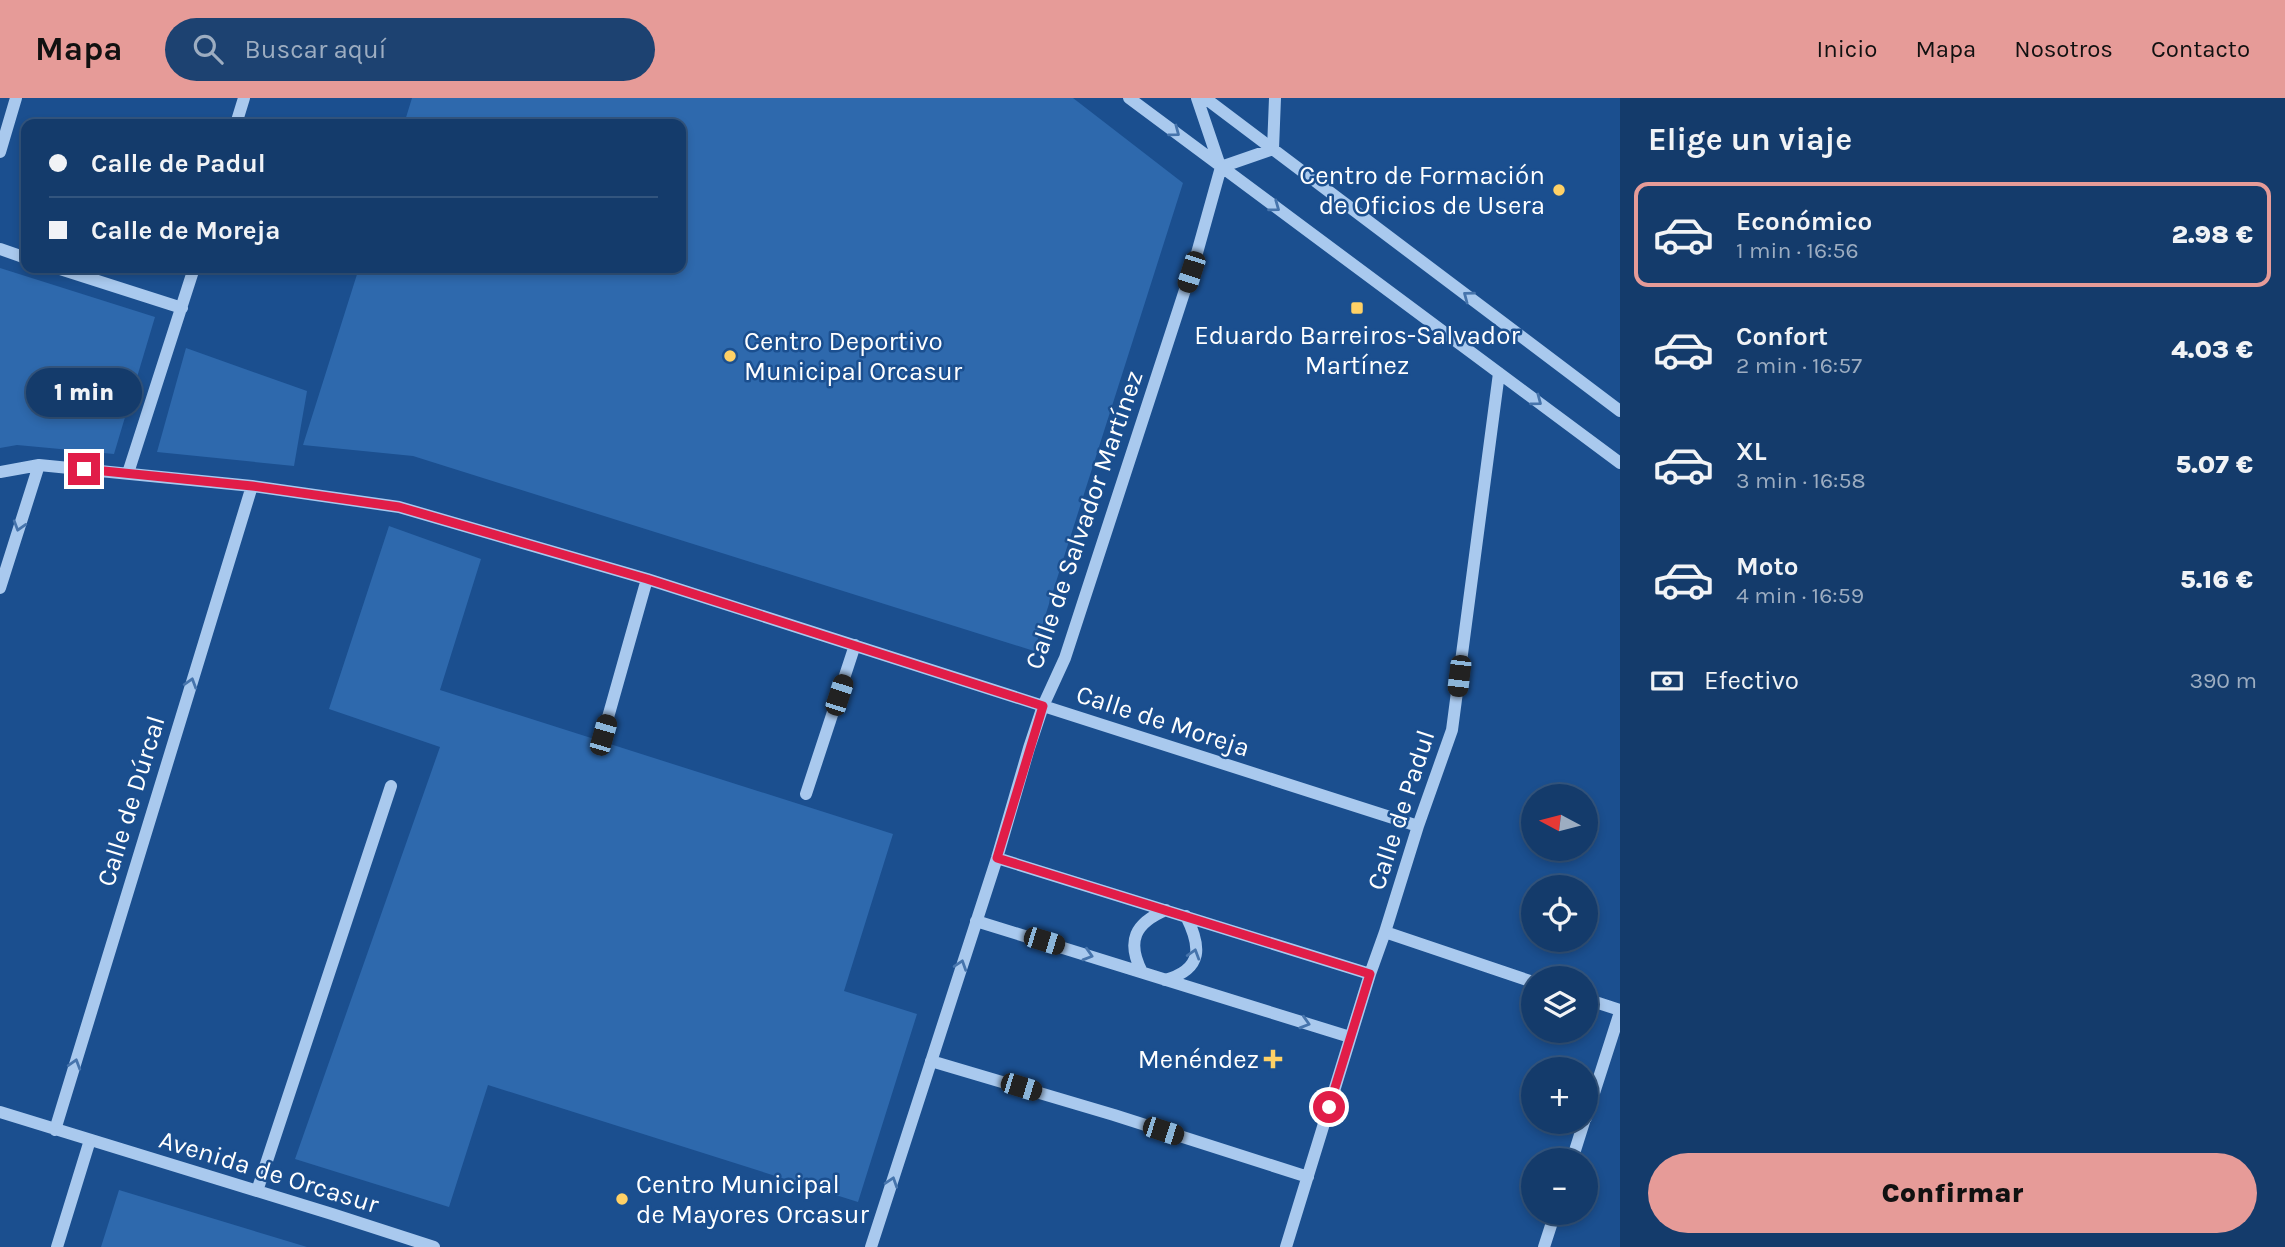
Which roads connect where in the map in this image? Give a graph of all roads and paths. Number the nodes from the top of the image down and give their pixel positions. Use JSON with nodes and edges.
{"nodes":[{"id":1,"x":16,"y":98,"type":"edge"},
{"id":2,"x":244,"y":98,"type":"edge"},
{"id":3,"x":1129,"y":98,"type":"edge"},
{"id":4,"x":1197,"y":98,"type":"edge"},
{"id":5,"x":1205,"y":98,"type":"edge"},
{"id":6,"x":1275,"y":98,"type":"edge"},
{"id":7,"x":238,"y":119,"type":"edge"},
{"id":8,"x":1273,"y":149,"type":"junction"},
{"id":9,"x":0,"y":152,"type":"edge"},
{"id":10,"x":1220,"y":167,"type":"junction"},
{"id":11,"x":0,"y":250,"type":"edge"},
{"id":12,"x":21,"y":256,"type":"edge"},
{"id":13,"x":73,"y":273,"type":"edge"},
{"id":14,"x":192,"y":273,"type":"edge"},
{"id":15,"x":182,"y":308,"type":"junction"},
{"id":16,"x":1499,"y":373,"type":"junction"},
{"id":17,"x":1620,"y":411,"type":"edge"},
{"id":18,"x":1620,"y":463,"type":"edge"},
{"id":19,"x":39,"y":465,"type":"junction"},
{"id":20,"x":0,"y":472,"type":"edge"},
{"id":21,"x":128,"y":473,"type":"junction"},
{"id":22,"x":252,"y":486,"type":"junction"},
{"id":23,"x":647,"y":579,"type":"junction"},
{"id":24,"x":0,"y":588,"type":"edge"},
{"id":25,"x":855,"y":645,"type":"junction"},
{"id":26,"x":1043,"y":706,"type":"junction"},
{"id":27,"x":603,"y":735,"type":"dead end"},
{"id":28,"x":391,"y":786,"type":"dead end"},
{"id":29,"x":806,"y":794,"type":"dead end"},
{"id":30,"x":1418,"y":825,"type":"junction"},
{"id":31,"x":997,"y":858,"type":"junction"},
{"id":32,"x":1166,"y":910,"type":"junction"},
{"id":33,"x":1186,"y":916,"type":"junction"},
{"id":34,"x":976,"y":921,"type":"junction"},
{"id":35,"x":1385,"y":932,"type":"junction"},
{"id":36,"x":1142,"y":972,"type":"junction"},
{"id":37,"x":1370,"y":974,"type":"junction"},
{"id":38,"x":1521,"y":978,"type":"edge"},
{"id":39,"x":1165,"y":980,"type":"junction"},
{"id":40,"x":1598,"y":1003,"type":"edge"},
{"id":41,"x":1620,"y":1011,"type":"edge"},
{"id":42,"x":1350,"y":1037,"type":"junction"},
{"id":43,"x":931,"y":1061,"type":"junction"},
{"id":44,"x":1598,"y":1080,"type":"edge"},
{"id":45,"x":0,"y":1112,"type":"edge"},
{"id":46,"x":55,"y":1129,"type":"junction"},
{"id":47,"x":90,"y":1140,"type":"junction"},
{"id":48,"x":1308,"y":1177,"type":"junction"},
{"id":49,"x":257,"y":1191,"type":"junction"},
{"id":50,"x":1551,"y":1225,"type":"edge"},
{"id":51,"x":396,"y":1241,"type":"edge"},
{"id":52,"x":57,"y":1247,"type":"edge"},
{"id":53,"x":434,"y":1247,"type":"edge"},
{"id":54,"x":871,"y":1247,"type":"edge"},
{"id":55,"x":1286,"y":1247,"type":"edge"},
{"id":56,"x":1544,"y":1247,"type":"edge"}],
"edges":[{"from":1,"to":9,"type":"street"},
{"from":2,"to":7,"type":"street"},
{"from":3,"to":10,"type":"street","one_way":true},
{"from":4,"to":10,"type":"street"},
{"from":5,"to":8,"type":"street"},
{"from":6,"to":8,"type":"street"},
{"from":8,"to":10,"type":"street"},
{"from":17,"to":8,"type":"street","one_way":true},
{"from":10,"to":16,"type":"street","one_way":true},
{"from":10,"to":26,"type":"street","name":"Calle de Salvador Martínez"},
{"from":11,"to":12,"type":"street"},
{"from":13,"to":15,"type":"street"},
{"from":14,"to":15,"type":"street"},
{"from":15,"to":21,"type":"street"},
{"from":16,"to":18,"type":"street","one_way":true},
{"from":16,"to":30,"type":"street","name":"Calle de Padul"},
{"from":19,"to":20,"type":"street","name":"Calle de Moreja"},
{"from":19,"to":21,"type":"street","name":"Calle de Moreja"},
{"from":19,"to":24,"type":"street","one_way":true},
{"from":21,"to":22,"type":"street","name":"Calle de Moreja"},
{"from":22,"to":23,"type":"street","name":"Calle de Moreja"},
{"from":46,"to":22,"type":"street","name":"Calle de Dúrcal","one_way":true},
{"from":23,"to":25,"type":"street","name":"Calle de Moreja"},
{"from":23,"to":27,"type":"street"},
{"from":25,"to":26,"type":"street","name":"Calle de Moreja"},
{"from":25,"to":29,"type":"street"},
{"from":26,"to":30,"type":"street","name":"Calle de Moreja"},
{"from":26,"to":31,"type":"street","name":"Calle de Salvador Martínez"},
{"from":28,"to":49,"type":"street"},
{"from":30,"to":35,"type":"street","name":"Calle de Padul"},
{"from":31,"to":32,"type":"street"},
{"from":31,"to":34,"type":"street","name":"Calle de Salvador Martínez"},
{"from":32,"to":33,"type":"street"},
{"from":32,"to":36,"type":"street"},
{"from":33,"to":37,"type":"street"},
{"from":39,"to":33,"type":"street","one_way":true},
{"from":34,"to":36,"type":"street","one_way":true},
{"from":43,"to":34,"type":"street","name":"Calle de Salvador Martínez","one_way":true},
{"from":35,"to":37,"type":"street","name":"Calle de Padul"},
{"from":35,"to":38,"type":"street"},
{"from":36,"to":39,"type":"street"},
{"from":37,"to":42,"type":"street","name":"Calle de Padul"},
{"from":39,"to":42,"type":"street","one_way":true},
{"from":40,"to":41,"type":"street"},
{"from":41,"to":44,"type":"street"},
{"from":42,"to":48,"type":"street","name":"Calle de Padul"},
{"from":43,"to":48,"type":"street"},
{"from":54,"to":43,"type":"street","name":"Calle de Salvador Martínez","one_way":true},
{"from":45,"to":46,"type":"street","name":"Avenida de Orcasur"},
{"from":46,"to":47,"type":"street","name":"Avenida de Orcasur"},
{"from":47,"to":49,"type":"street","name":"Avenida de Orcasur"},
{"from":47,"to":52,"type":"street"},
{"from":48,"to":55,"type":"street","name":"Calle de Padul"},
{"from":49,"to":51,"type":"street","name":"Avenida de Orcasur"},
{"from":50,"to":56,"type":"street"},
{"from":51,"to":53,"type":"street","name":"Avenida de Orcasur"}]}
